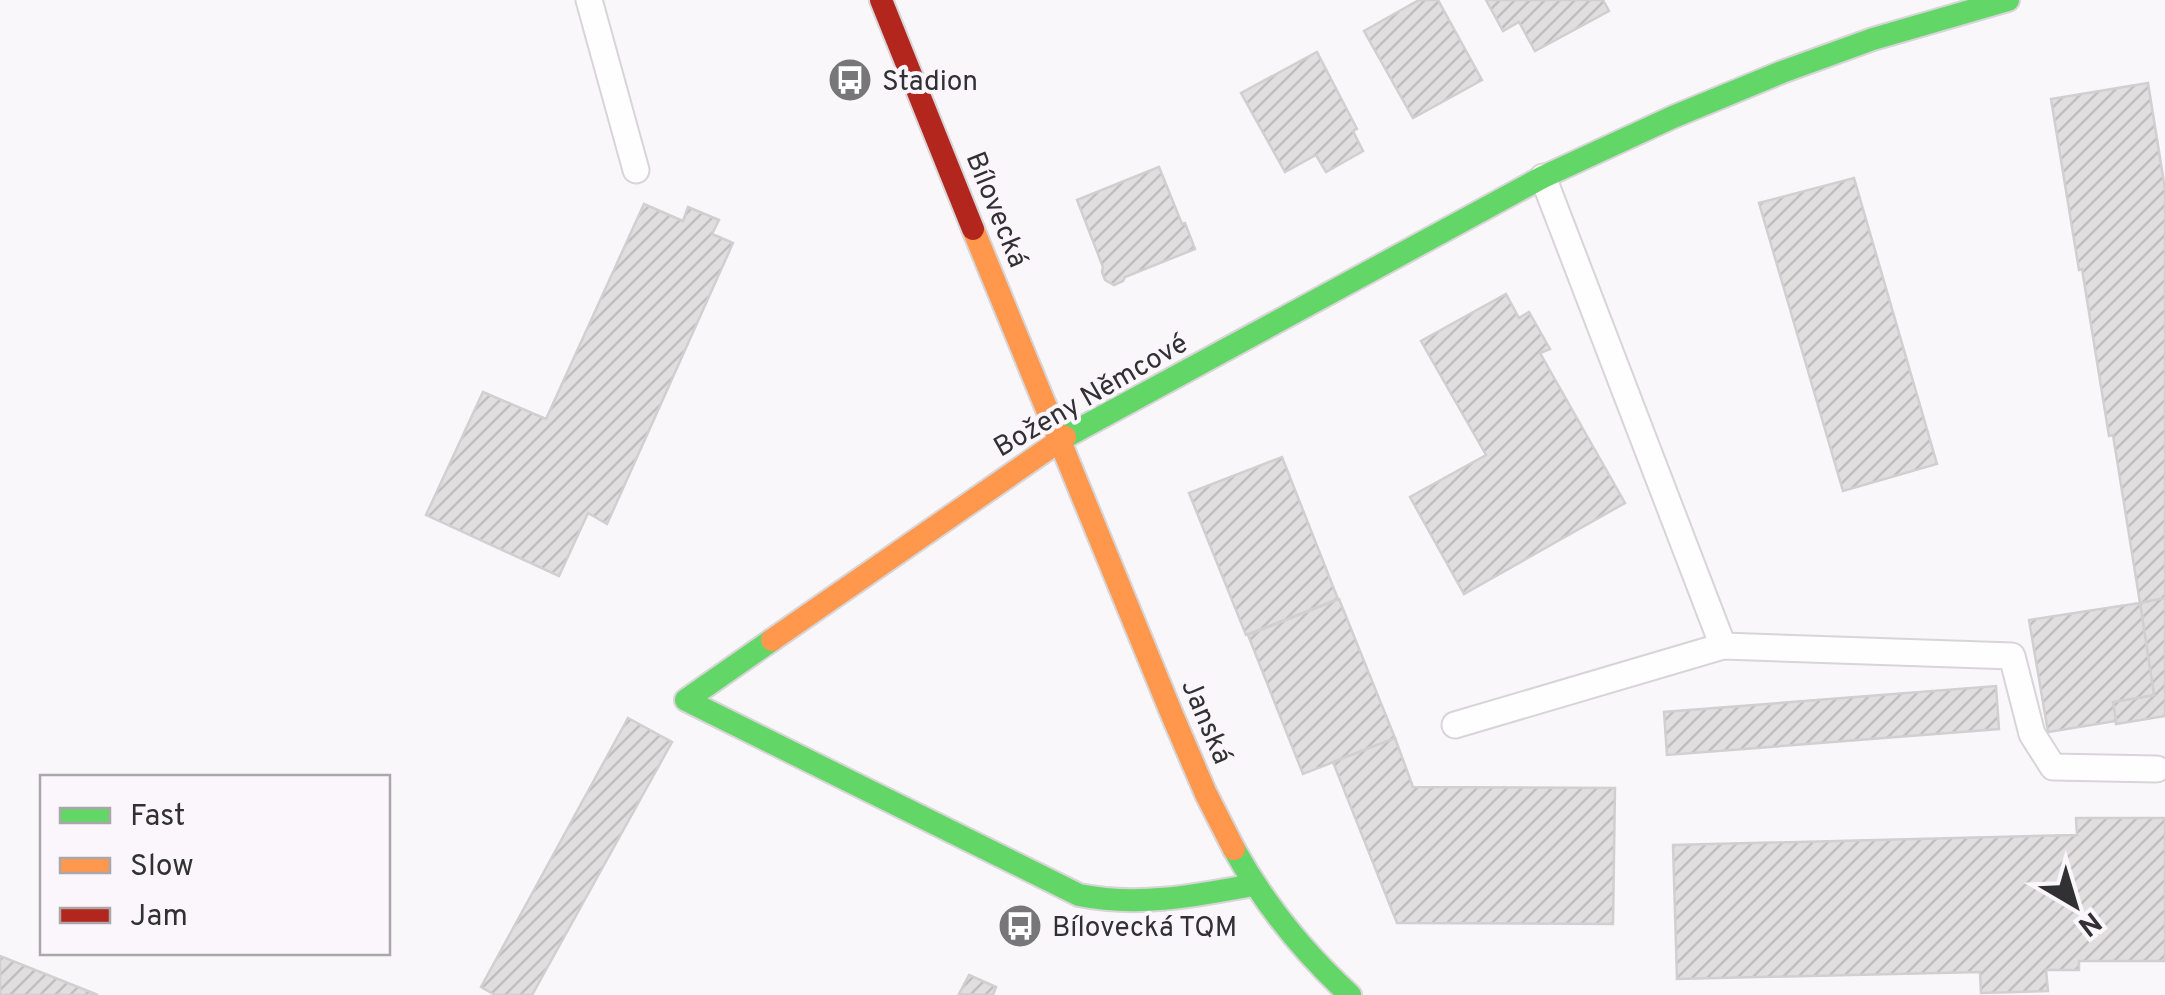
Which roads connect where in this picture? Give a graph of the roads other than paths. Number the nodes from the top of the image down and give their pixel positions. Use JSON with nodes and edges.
{"nodes":[{"id":1,"x":589,"y":0,"type":"edge"},
{"id":2,"x":881,"y":0,"type":"edge"},
{"id":3,"x":2008,"y":0,"type":"edge"},
{"id":4,"x":636,"y":170,"type":"dead end"},
{"id":5,"x":1543,"y":177,"type":"junction"},
{"id":6,"x":1059,"y":440,"type":"junction"},
{"id":7,"x":1723,"y":646,"type":"junction"},
{"id":8,"x":1455,"y":725,"type":"dead end"},
{"id":9,"x":2158,"y":768,"type":"dead end"},
{"id":10,"x":1253,"y":885,"type":"junction"},
{"id":11,"x":1350,"y":995,"type":"edge"}],
"edges":[{"from":1,"to":4,"type":"lane"},
{"from":2,"to":6,"type":"street","name":"Bílovecká"},
{"from":3,"to":5,"type":"street","name":"Boženy Němcové"},
{"from":5,"to":6,"type":"street","name":"Boženy Němcové"},
{"from":5,"to":7,"type":"lane"},
{"from":6,"to":10,"type":"street","name":"Janská"},
{"from":6,"to":10,"type":"street","name":"Boženy Němcové"},
{"from":7,"to":8,"type":"lane"},
{"from":7,"to":9,"type":"lane"},
{"from":10,"to":11,"type":"street","name":"Janská"}]}
